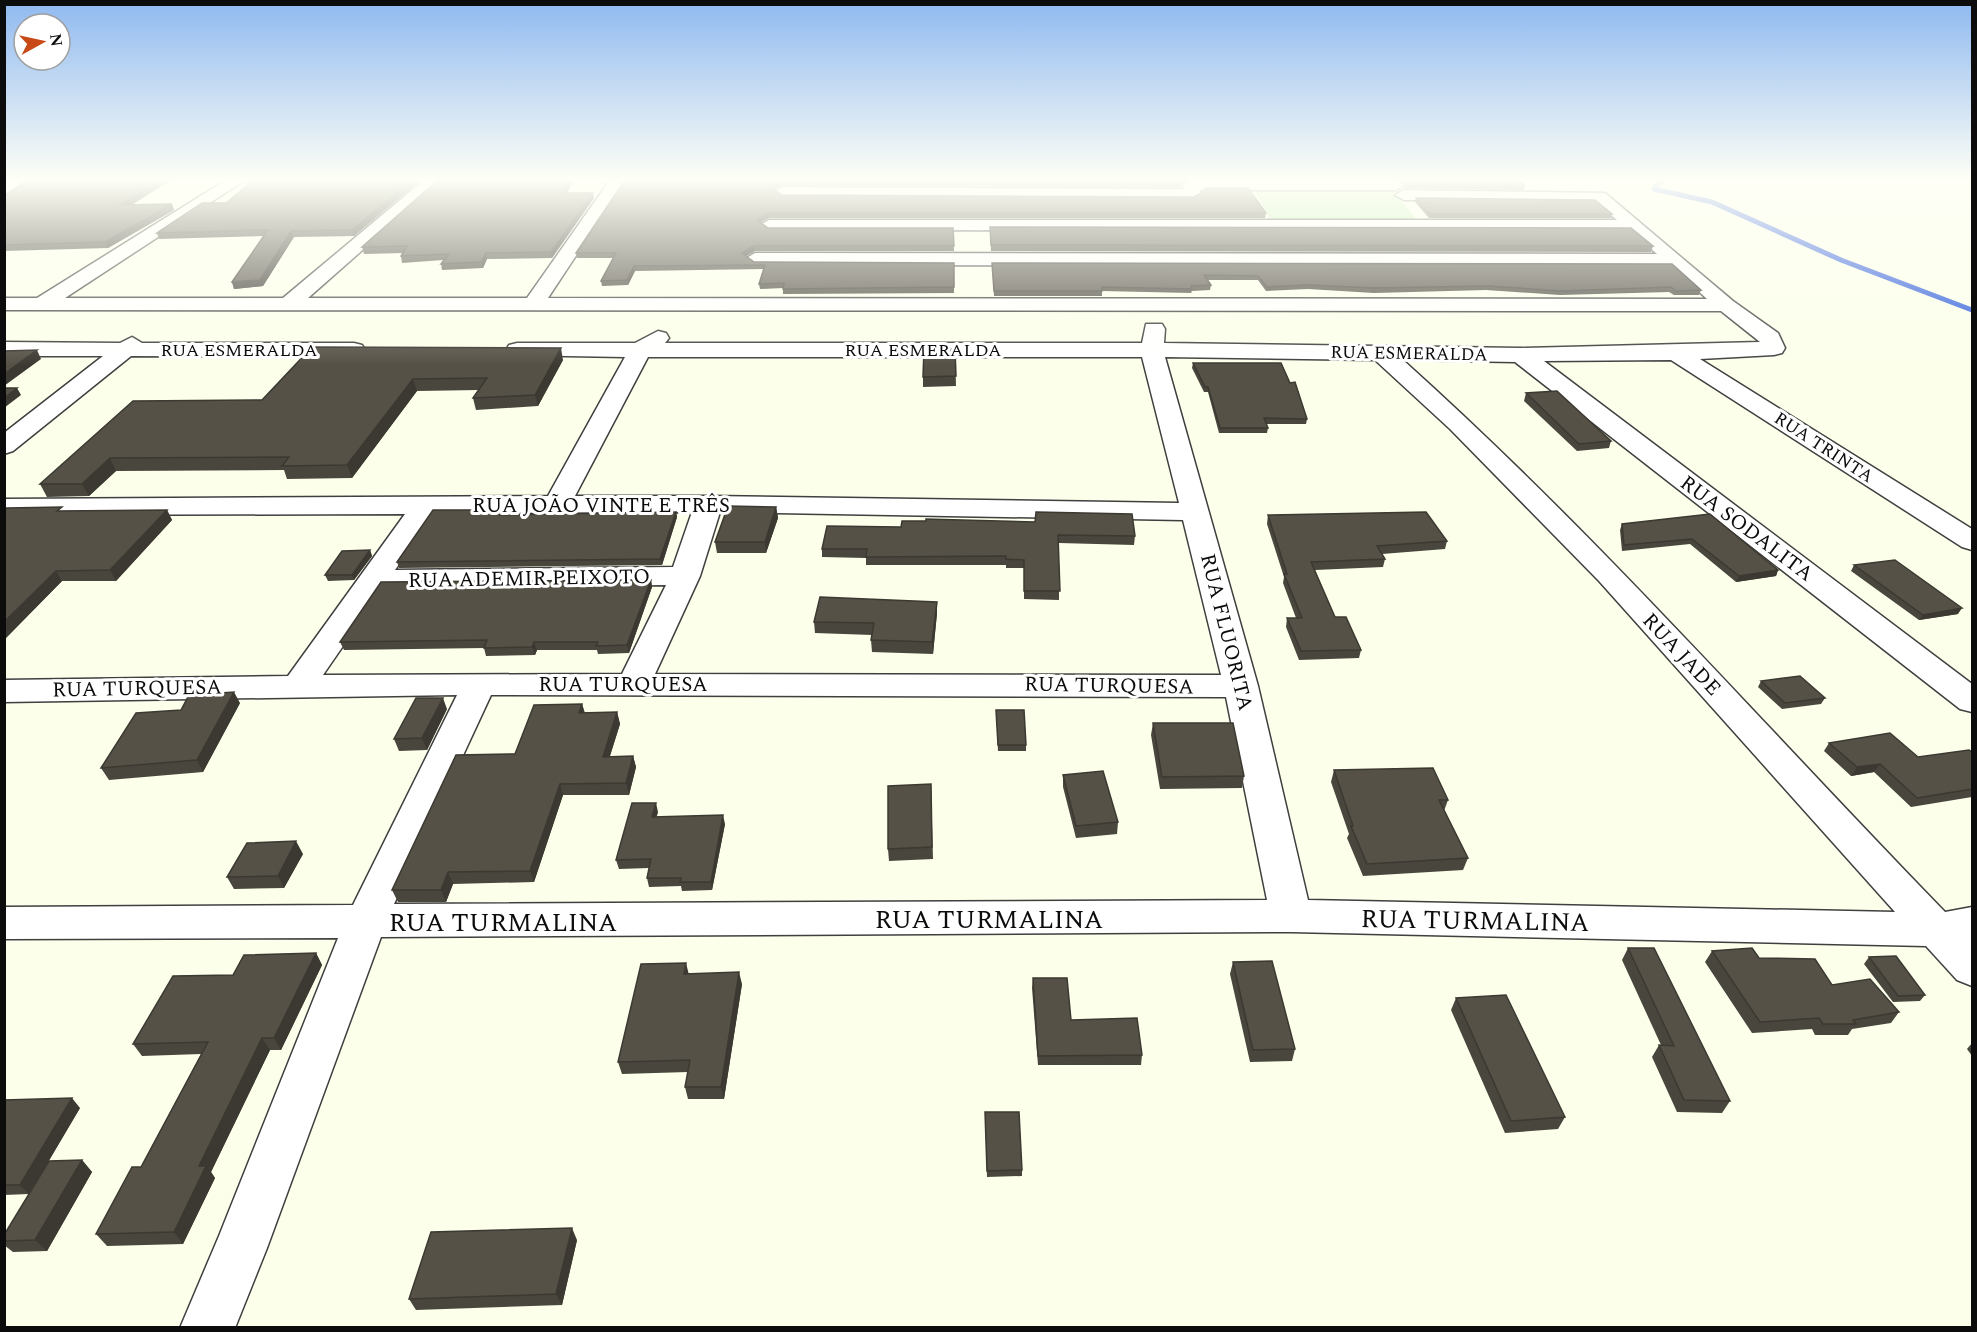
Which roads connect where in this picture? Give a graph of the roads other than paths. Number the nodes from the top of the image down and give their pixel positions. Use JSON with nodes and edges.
{"nodes":[{"id":1,"x":139,"y":242,"type":"edge"},
{"id":2,"x":361,"y":242,"type":"edge"},
{"id":3,"x":576,"y":242,"type":"edge"},
{"id":4,"x":762,"y":242,"type":"edge"},
{"id":5,"x":985,"y":242,"type":"edge"},
{"id":6,"x":1214,"y":242,"type":"edge"},
{"id":7,"x":1440,"y":242,"type":"edge"},
{"id":8,"x":1655,"y":242,"type":"edge"},
{"id":9,"x":1452,"y":259,"type":"junction"},
{"id":10,"x":984,"y":260,"type":"junction"},
{"id":11,"x":1221,"y":260,"type":"junction"},
{"id":12,"x":1676,"y":260,"type":"junction"},
{"id":13,"x":745,"y":281,"type":"junction"},
{"id":14,"x":182,"y":303,"type":"junction"},
{"id":15,"x":4,"y":304,"type":"edge"},
{"id":16,"x":41,"y":304,"type":"junction"},
{"id":17,"x":288,"y":304,"type":"junction"},
{"id":18,"x":702,"y":304,"type":"junction"},
{"id":19,"x":983,"y":304,"type":"junction"},
{"id":20,"x":1156,"y":305,"type":"junction"},
{"id":21,"x":1236,"y":305,"type":"junction"},
{"id":22,"x":1726,"y":305,"type":"junction"},
{"id":23,"x":532,"y":306,"type":"junction"},
{"id":24,"x":1487,"y":306,"type":"junction"},
{"id":25,"x":4,"y":349,"type":"edge"},
{"id":26,"x":641,"y":349,"type":"junction"},
{"id":27,"x":124,"y":350,"type":"junction"},
{"id":28,"x":380,"y":350,"type":"edge"},
{"id":29,"x":499,"y":350,"type":"edge"},
{"id":30,"x":1152,"y":350,"type":"junction"},
{"id":31,"x":1380,"y":352,"type":"junction"},
{"id":32,"x":1676,"y":353,"type":"junction"},
{"id":33,"x":1521,"y":355,"type":"junction"},
{"id":34,"x":4,"y":446,"type":"edge"},
{"id":35,"x":709,"y":504,"type":"junction"},
{"id":36,"x":425,"y":506,"type":"junction"},
{"id":37,"x":556,"y":506,"type":"junction"},
{"id":38,"x":4,"y":507,"type":"edge"},
{"id":39,"x":1197,"y":512,"type":"junction"},
{"id":40,"x":1972,"y":541,"type":"edge"},
{"id":41,"x":685,"y":576,"type":"junction"},
{"id":42,"x":373,"y":579,"type":"junction"},
{"id":43,"x":479,"y":684,"type":"junction"},
{"id":44,"x":634,"y":684,"type":"junction"},
{"id":45,"x":299,"y":685,"type":"junction"},
{"id":46,"x":1241,"y":686,"type":"junction"},
{"id":47,"x":4,"y":691,"type":"edge"},
{"id":48,"x":1972,"y":701,"type":"edge"},
{"id":49,"x":1291,"y":916,"type":"junction"},
{"id":50,"x":4,"y":923,"type":"edge"},
{"id":51,"x":365,"y":923,"type":"junction"},
{"id":52,"x":1954,"y":926,"type":"edge"},
{"id":53,"x":1972,"y":968,"type":"edge"},
{"id":54,"x":207,"y":1328,"type":"edge"}],
"edges":[{"from":1,"to":16,"type":"street"},
{"from":2,"to":17,"type":"street"},
{"from":3,"to":23,"type":"street"},
{"from":4,"to":13,"type":"street"},
{"from":5,"to":10,"type":"street"},
{"from":6,"to":11,"type":"street"},
{"from":7,"to":9,"type":"street"},
{"from":8,"to":12,"type":"street"},
{"from":9,"to":11,"type":"street"},
{"from":9,"to":12,"type":"street"},
{"from":9,"to":24,"type":"street"},
{"from":10,"to":11,"type":"street"},
{"from":10,"to":13,"type":"street"},
{"from":10,"to":19,"type":"street"},
{"from":11,"to":21,"type":"street"},
{"from":12,"to":22,"type":"street"},
{"from":13,"to":18,"type":"street"},
{"from":13,"to":19,"type":"street"},
{"from":14,"to":16,"type":"street"},
{"from":14,"to":17,"type":"street"},
{"from":14,"to":27,"type":"street"},
{"from":15,"to":16,"type":"street"},
{"from":17,"to":23,"type":"street"},
{"from":18,"to":23,"type":"street"},
{"from":18,"to":26,"type":"street"},
{"from":19,"to":20,"type":"street"},
{"from":20,"to":21,"type":"street"},
{"from":20,"to":30,"type":"street"},
{"from":21,"to":24,"type":"street"},
{"from":22,"to":24,"type":"street"},
{"from":22,"to":32,"type":"street","name":"RUA ESMERALDA"},
{"from":25,"to":27,"type":"street","name":"RUA ESMERALDA"},
{"from":26,"to":29,"type":"street","name":"RUA ESMERALDA"},
{"from":26,"to":30,"type":"street","name":"RUA ESMERALDA"},
{"from":26,"to":37,"type":"street"},
{"from":27,"to":28,"type":"street","name":"RUA ESMERALDA"},
{"from":27,"to":34,"type":"street"},
{"from":30,"to":31,"type":"street","name":"RUA ESMERALDA"},
{"from":30,"to":39,"type":"street","name":"RUA FLUORITA"},
{"from":31,"to":33,"type":"street","name":"RUA ESMERALDA"},
{"from":31,"to":52,"type":"street","name":"RUA JADE"},
{"from":32,"to":33,"type":"street","name":"RUA ESMERALDA"},
{"from":32,"to":40,"type":"street","name":"RUA TRINTA"},
{"from":33,"to":48,"type":"street","name":"RUA SODALITA"},
{"from":35,"to":37,"type":"street","name":"RUA JOÃO VINTE E TRÊS"},
{"from":35,"to":39,"type":"street","name":"RUA JOÃO VINTE E TRÊS"},
{"from":35,"to":41,"type":"street"},
{"from":36,"to":37,"type":"street","name":"RUA JOÃO VINTE E TRÊS"},
{"from":36,"to":38,"type":"street","name":"RUA JOÃO VINTE E TRÊS"},
{"from":36,"to":42,"type":"street"},
{"from":39,"to":46,"type":"street","name":"RUA FLUORITA"},
{"from":41,"to":42,"type":"street","name":"RUA ADEMIR PEIXOTO"},
{"from":41,"to":44,"type":"street"},
{"from":42,"to":45,"type":"street"},
{"from":43,"to":44,"type":"street","name":"RUA TURQUESA"},
{"from":43,"to":45,"type":"street","name":"RUA TURQUESA"},
{"from":43,"to":51,"type":"street"},
{"from":44,"to":46,"type":"street","name":"RUA TURQUESA"},
{"from":45,"to":47,"type":"street","name":"RUA TURQUESA"},
{"from":46,"to":49,"type":"street","name":"RUA FLUORITA"},
{"from":49,"to":51,"type":"street","name":"RUA TURMALINA"},
{"from":49,"to":52,"type":"street","name":"RUA TURMALINA"},
{"from":50,"to":51,"type":"street","name":"RUA TURMALINA"},
{"from":51,"to":54,"type":"street"},
{"from":52,"to":53,"type":"street","name":"RUA JADE"}]}
